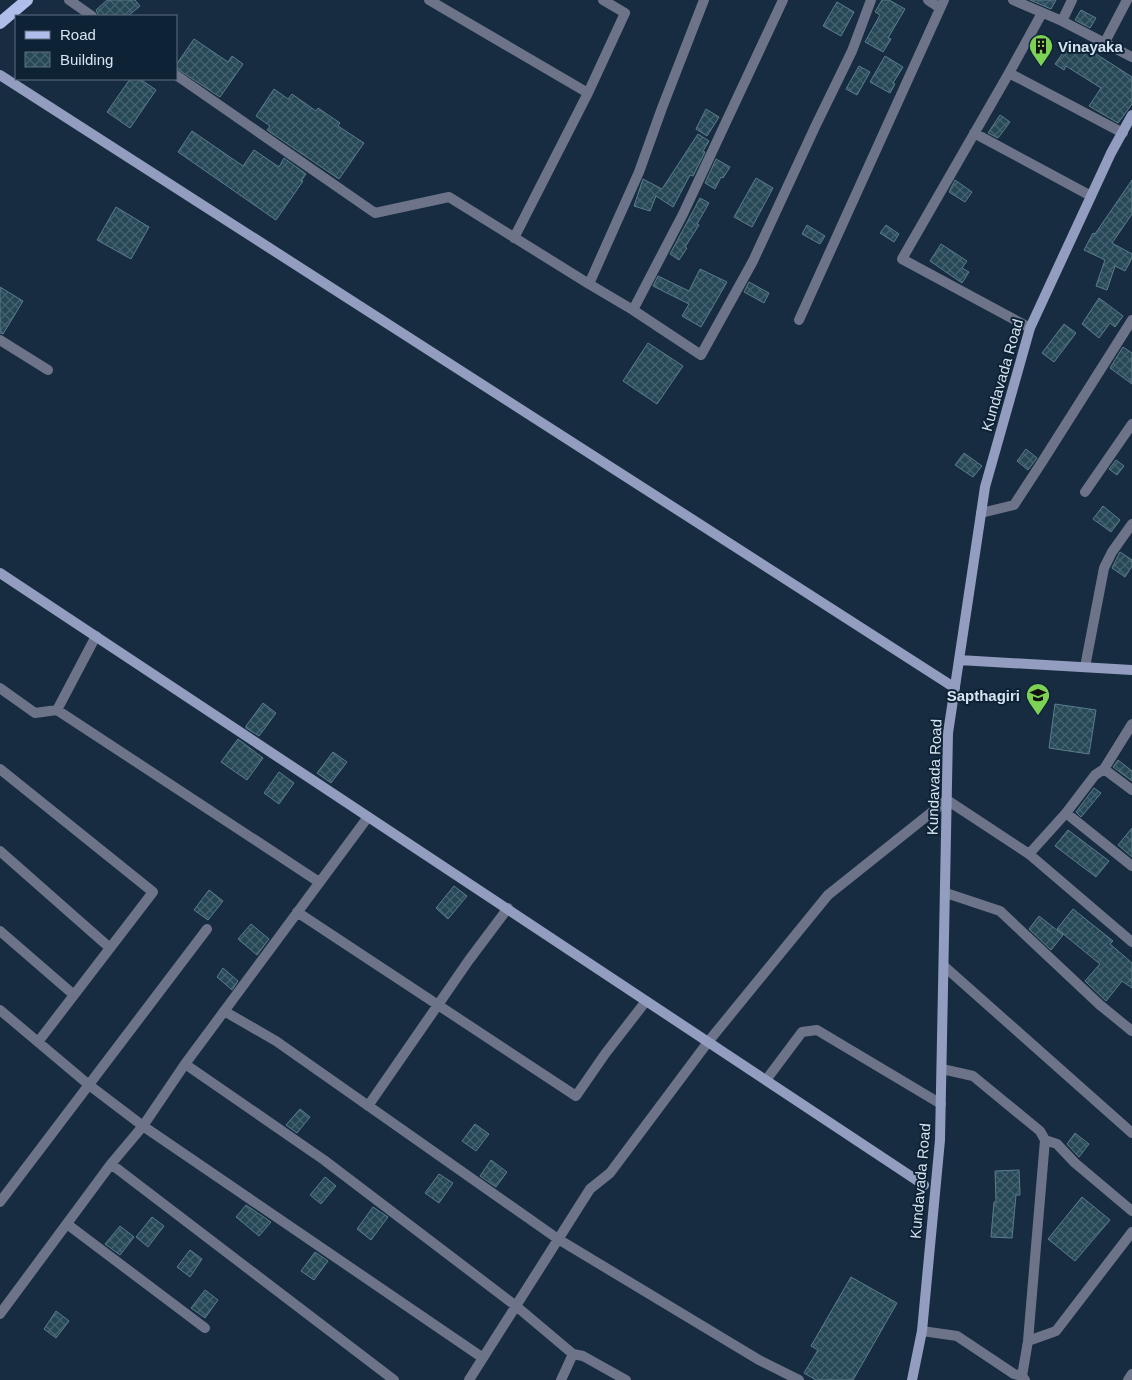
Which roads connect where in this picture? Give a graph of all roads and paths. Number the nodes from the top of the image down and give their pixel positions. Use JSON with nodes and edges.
{"nodes":[{"id":1,"x":26,"y":0,"type":"edge"},
{"id":2,"x":69,"y":0,"type":"edge"},
{"id":3,"x":429,"y":0,"type":"edge"},
{"id":4,"x":603,"y":0,"type":"edge"},
{"id":5,"x":704,"y":0,"type":"edge"},
{"id":6,"x":783,"y":0,"type":"edge"},
{"id":7,"x":871,"y":0,"type":"edge"},
{"id":8,"x":928,"y":0,"type":"edge"},
{"id":9,"x":1013,"y":0,"type":"edge"},
{"id":10,"x":1072,"y":0,"type":"edge"},
{"id":11,"x":1126,"y":0,"type":"edge"},
{"id":12,"x":942,"y":4,"type":"edge"},
{"id":13,"x":1042,"y":13,"type":"junction"},
{"id":14,"x":91,"y":15,"type":"edge"},
{"id":15,"x":1062,"y":21,"type":"junction"},
{"id":16,"x":0,"y":23,"type":"edge"},
{"id":17,"x":1105,"y":42,"type":"junction"},
{"id":18,"x":1132,"y":57,"type":"edge"},
{"id":19,"x":1009,"y":73,"type":"junction"},
{"id":20,"x":0,"y":75,"type":"edge"},
{"id":21,"x":178,"y":76,"type":"edge"},
{"id":22,"x":588,"y":92,"type":"junction"},
{"id":23,"x":1132,"y":115,"type":"edge"},
{"id":24,"x":974,"y":133,"type":"junction"},
{"id":25,"x":1123,"y":133,"type":"junction"},
{"id":26,"x":1091,"y":196,"type":"junction"},
{"id":27,"x":514,"y":238,"type":"junction"},
{"id":28,"x":589,"y":284,"type":"junction"},
{"id":29,"x":633,"y":310,"type":"junction"},
{"id":30,"x":799,"y":320,"type":"dead end"},
{"id":31,"x":1132,"y":320,"type":"edge"},
{"id":32,"x":1030,"y":328,"type":"junction"},
{"id":33,"x":0,"y":340,"type":"edge"},
{"id":34,"x":48,"y":370,"type":"dead end"},
{"id":35,"x":1132,"y":424,"type":"edge"},
{"id":36,"x":1085,"y":492,"type":"dead end"},
{"id":37,"x":981,"y":513,"type":"junction"},
{"id":38,"x":1132,"y":524,"type":"edge"},
{"id":39,"x":0,"y":573,"type":"edge"},
{"id":40,"x":96,"y":636,"type":"junction"},
{"id":41,"x":959,"y":660,"type":"junction"},
{"id":42,"x":1084,"y":667,"type":"junction"},
{"id":43,"x":1132,"y":670,"type":"edge"},
{"id":44,"x":0,"y":688,"type":"edge"},
{"id":45,"x":955,"y":688,"type":"junction"},
{"id":46,"x":57,"y":710,"type":"junction"},
{"id":47,"x":1132,"y":724,"type":"edge"},
{"id":48,"x":1104,"y":769,"type":"junction"},
{"id":49,"x":0,"y":770,"type":"edge"},
{"id":50,"x":1132,"y":790,"type":"edge"},
{"id":51,"x":947,"y":800,"type":"junction"},
{"id":52,"x":1066,"y":813,"type":"junction"},
{"id":53,"x":368,"y":817,"type":"junction"},
{"id":54,"x":0,"y":851,"type":"edge"},
{"id":55,"x":1029,"y":854,"type":"junction"},
{"id":56,"x":1132,"y":866,"type":"edge"},
{"id":57,"x":319,"y":882,"type":"junction"},
{"id":58,"x":946,"y":893,"type":"junction"},
{"id":59,"x":508,"y":908,"type":"junction"},
{"id":60,"x":297,"y":912,"type":"junction"},
{"id":61,"x":208,"y":929,"type":"dead end"},
{"id":62,"x":0,"y":931,"type":"edge"},
{"id":63,"x":1132,"y":942,"type":"edge"},
{"id":64,"x":110,"y":948,"type":"junction"},
{"id":65,"x":945,"y":967,"type":"junction"},
{"id":66,"x":74,"y":995,"type":"junction"},
{"id":67,"x":646,"y":1001,"type":"junction"},
{"id":68,"x":438,"y":1006,"type":"junction"},
{"id":69,"x":0,"y":1010,"type":"edge"},
{"id":70,"x":224,"y":1011,"type":"junction"},
{"id":71,"x":1132,"y":1031,"type":"edge"},
{"id":72,"x":38,"y":1042,"type":"junction"},
{"id":73,"x":708,"y":1042,"type":"junction"},
{"id":74,"x":185,"y":1064,"type":"junction"},
{"id":75,"x":942,"y":1070,"type":"junction"},
{"id":76,"x":766,"y":1080,"type":"junction"},
{"id":77,"x":89,"y":1085,"type":"junction"},
{"id":78,"x":941,"y":1104,"type":"junction"},
{"id":79,"x":368,"y":1106,"type":"junction"},
{"id":80,"x":143,"y":1126,"type":"junction"},
{"id":81,"x":1132,"y":1133,"type":"edge"},
{"id":82,"x":1045,"y":1140,"type":"junction"},
{"id":83,"x":111,"y":1164,"type":"junction"},
{"id":84,"x":924,"y":1185,"type":"dead end"},
{"id":85,"x":0,"y":1202,"type":"edge"},
{"id":86,"x":1132,"y":1211,"type":"edge"},
{"id":87,"x":67,"y":1224,"type":"junction"},
{"id":88,"x":1132,"y":1232,"type":"edge"},
{"id":89,"x":558,"y":1239,"type":"junction"},
{"id":90,"x":516,"y":1306,"type":"junction"},
{"id":91,"x":0,"y":1314,"type":"edge"},
{"id":92,"x":205,"y":1328,"type":"dead end"},
{"id":93,"x":922,"y":1331,"type":"junction"},
{"id":94,"x":1028,"y":1341,"type":"junction"},
{"id":95,"x":573,"y":1354,"type":"junction"},
{"id":96,"x":483,"y":1358,"type":"junction"},
{"id":97,"x":1132,"y":1374,"type":"edge"},
{"id":98,"x":1024,"y":1378,"type":"edge"},
{"id":99,"x":394,"y":1380,"type":"edge"},
{"id":100,"x":468,"y":1380,"type":"edge"},
{"id":101,"x":561,"y":1380,"type":"edge"},
{"id":102,"x":626,"y":1380,"type":"edge"},
{"id":103,"x":799,"y":1380,"type":"edge"},
{"id":104,"x":912,"y":1380,"type":"edge"},
{"id":105,"x":1128,"y":1380,"type":"edge"}],
"edges":[{"from":1,"to":16,"type":"main road"},
{"from":2,"to":14,"type":"street"},
{"from":3,"to":22,"type":"street"},
{"from":4,"to":22,"type":"street"},
{"from":5,"to":28,"type":"street"},
{"from":6,"to":29,"type":"street"},
{"from":7,"to":29,"type":"street"},
{"from":8,"to":12,"type":"street"},
{"from":9,"to":13,"type":"street"},
{"from":10,"to":15,"type":"street"},
{"from":11,"to":17,"type":"street"},
{"from":12,"to":30,"type":"street"},
{"from":13,"to":15,"type":"street"},
{"from":13,"to":19,"type":"street"},
{"from":15,"to":17,"type":"street"},
{"from":17,"to":18,"type":"street"},
{"from":19,"to":24,"type":"street"},
{"from":19,"to":25,"type":"street"},
{"from":20,"to":45,"type":"street"},
{"from":21,"to":27,"type":"street"},
{"from":22,"to":27,"type":"street"},
{"from":23,"to":25,"type":"street","name":"Kundavada Road"},
{"from":24,"to":26,"type":"street"},
{"from":24,"to":32,"type":"street"},
{"from":25,"to":26,"type":"street","name":"Kundavada Road"},
{"from":26,"to":32,"type":"street","name":"Kundavada Road"},
{"from":27,"to":28,"type":"street"},
{"from":28,"to":29,"type":"street"},
{"from":31,"to":37,"type":"street"},
{"from":32,"to":37,"type":"street","name":"Kundavada Road"},
{"from":33,"to":34,"type":"street"},
{"from":35,"to":36,"type":"street"},
{"from":37,"to":41,"type":"street","name":"Kundavada Road"},
{"from":38,"to":42,"type":"street"},
{"from":39,"to":40,"type":"street"},
{"from":40,"to":46,"type":"street"},
{"from":40,"to":53,"type":"street"},
{"from":41,"to":42,"type":"street"},
{"from":41,"to":45,"type":"street","name":"Kundavada Road"},
{"from":42,"to":43,"type":"street"},
{"from":44,"to":46,"type":"street"},
{"from":45,"to":51,"type":"street","name":"Kundavada Road"},
{"from":46,"to":57,"type":"street"},
{"from":47,"to":48,"type":"street"},
{"from":48,"to":50,"type":"street"},
{"from":48,"to":52,"type":"street"},
{"from":49,"to":64,"type":"street"},
{"from":51,"to":55,"type":"street"},
{"from":51,"to":58,"type":"street","name":"Kundavada Road"},
{"from":51,"to":73,"type":"street"},
{"from":52,"to":55,"type":"street"},
{"from":52,"to":56,"type":"street"},
{"from":53,"to":57,"type":"street"},
{"from":53,"to":59,"type":"street"},
{"from":54,"to":64,"type":"street"},
{"from":55,"to":63,"type":"street"},
{"from":57,"to":60,"type":"street"},
{"from":58,"to":65,"type":"street","name":"Kundavada Road"},
{"from":58,"to":71,"type":"street"},
{"from":59,"to":67,"type":"street"},
{"from":59,"to":68,"type":"street"},
{"from":60,"to":68,"type":"street"},
{"from":60,"to":70,"type":"street"},
{"from":61,"to":77,"type":"street"},
{"from":62,"to":66,"type":"street"},
{"from":64,"to":66,"type":"street"},
{"from":65,"to":75,"type":"street","name":"Kundavada Road"},
{"from":65,"to":81,"type":"street"},
{"from":66,"to":72,"type":"street"},
{"from":67,"to":68,"type":"street"},
{"from":67,"to":73,"type":"street"},
{"from":68,"to":79,"type":"street"},
{"from":69,"to":72,"type":"street"},
{"from":70,"to":74,"type":"street"},
{"from":70,"to":79,"type":"street"},
{"from":72,"to":77,"type":"street"},
{"from":73,"to":76,"type":"street"},
{"from":73,"to":89,"type":"street"},
{"from":74,"to":80,"type":"street"},
{"from":74,"to":90,"type":"street"},
{"from":75,"to":78,"type":"street","name":"Kundavada Road"},
{"from":75,"to":82,"type":"street"},
{"from":76,"to":78,"type":"street"},
{"from":76,"to":84,"type":"street"},
{"from":77,"to":80,"type":"street"},
{"from":77,"to":85,"type":"street"},
{"from":78,"to":93,"type":"street","name":"Kundavada Road"},
{"from":79,"to":89,"type":"street"},
{"from":80,"to":83,"type":"street"},
{"from":80,"to":96,"type":"street"},
{"from":82,"to":86,"type":"street"},
{"from":82,"to":94,"type":"street"},
{"from":83,"to":87,"type":"street"},
{"from":83,"to":99,"type":"street"},
{"from":87,"to":91,"type":"street"},
{"from":87,"to":92,"type":"street"},
{"from":88,"to":94,"type":"street"},
{"from":89,"to":90,"type":"street"},
{"from":89,"to":103,"type":"street"},
{"from":90,"to":95,"type":"street"},
{"from":90,"to":96,"type":"street"},
{"from":93,"to":98,"type":"street"},
{"from":93,"to":104,"type":"street","name":"Kundavada Road"},
{"from":94,"to":98,"type":"street"},
{"from":95,"to":101,"type":"street"},
{"from":95,"to":102,"type":"street"},
{"from":96,"to":100,"type":"street"},
{"from":97,"to":105,"type":"street"}]}
